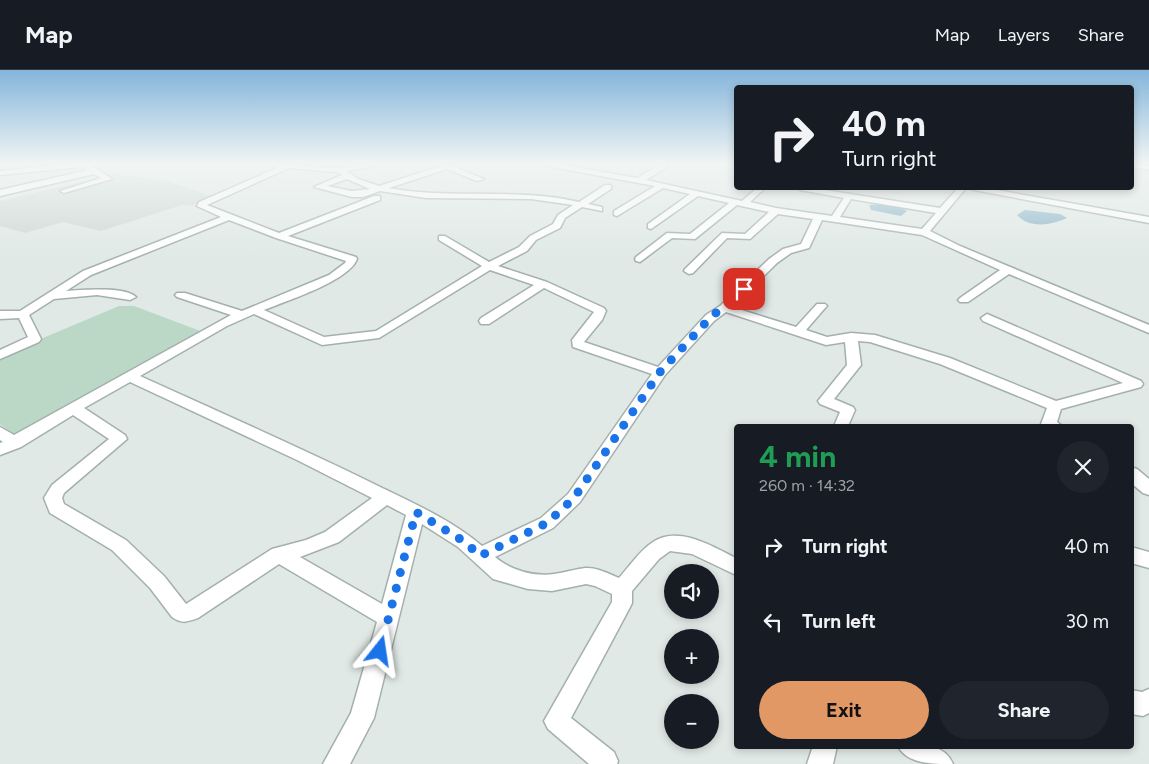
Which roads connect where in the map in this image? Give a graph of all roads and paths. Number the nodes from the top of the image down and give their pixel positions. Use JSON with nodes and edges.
{"nodes":[{"id":1,"x":219,"y":196,"type":"edge"},
{"id":2,"x":380,"y":196,"type":"edge"},
{"id":3,"x":445,"y":196,"type":"edge"},
{"id":4,"x":509,"y":196,"type":"edge"},
{"id":5,"x":526,"y":196,"type":"edge"},
{"id":6,"x":593,"y":196,"type":"edge"},
{"id":7,"x":644,"y":196,"type":"edge"},
{"id":8,"x":692,"y":196,"type":"edge"},
{"id":9,"x":711,"y":196,"type":"edge"},
{"id":10,"x":749,"y":196,"type":"edge"},
{"id":11,"x":850,"y":196,"type":"edge"},
{"id":12,"x":873,"y":196,"type":"edge"},
{"id":13,"x":954,"y":196,"type":"edge"},
{"id":14,"x":1020,"y":196,"type":"edge"},
{"id":15,"x":739,"y":203,"type":"junction"},
{"id":16,"x":580,"y":204,"type":"junction"},
{"id":17,"x":599,"y":209,"type":"dead end"},
{"id":18,"x":776,"y":211,"type":"junction"},
{"id":19,"x":940,"y":211,"type":"junction"},
{"id":20,"x":617,"y":213,"type":"dead end"},
{"id":21,"x":229,"y":217,"type":"junction"},
{"id":22,"x":818,"y":218,"type":"junction"},
{"id":23,"x":834,"y":220,"type":"junction"},
{"id":24,"x":1149,"y":220,"type":"edge"},
{"id":25,"x":651,"y":226,"type":"dead end"},
{"id":26,"x":924,"y":232,"type":"junction"},
{"id":27,"x":279,"y":236,"type":"junction"},
{"id":28,"x":442,"y":238,"type":"dead end"},
{"id":29,"x":640,"y":259,"type":"dead end"},
{"id":30,"x":489,"y":266,"type":"junction"},
{"id":31,"x":1008,"y":270,"type":"junction"},
{"id":32,"x":689,"y":271,"type":"dead end"},
{"id":33,"x":543,"y":284,"type":"junction"},
{"id":34,"x":181,"y":295,"type":"dead end"},
{"id":35,"x":49,"y":296,"type":"junction"},
{"id":36,"x":130,"y":297,"type":"dead end"},
{"id":37,"x":964,"y":300,"type":"dead end"},
{"id":38,"x":822,"y":306,"type":"dead end"},
{"id":39,"x":724,"y":308,"type":"junction"},
{"id":40,"x":254,"y":310,"type":"junction"},
{"id":41,"x":23,"y":314,"type":"junction"},
{"id":42,"x":0,"y":315,"type":"edge"},
{"id":43,"x":242,"y":315,"type":"junction"},
{"id":44,"x":987,"y":318,"type":"dead end"},
{"id":45,"x":485,"y":321,"type":"dead end"},
{"id":46,"x":1149,"y":329,"type":"edge"},
{"id":47,"x":798,"y":332,"type":"junction"},
{"id":48,"x":851,"y":337,"type":"junction"},
{"id":49,"x":0,"y":355,"type":"edge"},
{"id":50,"x":660,"y":372,"type":"junction"},
{"id":51,"x":131,"y":377,"type":"junction"},
{"id":52,"x":1143,"y":382,"type":"edge"},
{"id":53,"x":1055,"y":406,"type":"junction"},
{"id":54,"x":75,"y":409,"type":"junction"},
{"id":55,"x":841,"y":424,"type":"edge"},
{"id":56,"x":1049,"y":424,"type":"edge"},
{"id":57,"x":0,"y":432,"type":"edge"},
{"id":58,"x":15,"y":443,"type":"junction"},
{"id":59,"x":0,"y":450,"type":"edge"},
{"id":60,"x":1134,"y":476,"type":"edge"},
{"id":61,"x":1149,"y":489,"type":"edge"},
{"id":62,"x":386,"y":497,"type":"junction"},
{"id":63,"x":416,"y":512,"type":"junction"},
{"id":64,"x":279,"y":554,"type":"junction"},
{"id":65,"x":480,"y":556,"type":"junction"},
{"id":66,"x":1134,"y":556,"type":"edge"},
{"id":67,"x":1149,"y":560,"type":"edge"},
{"id":68,"x":734,"y":566,"type":"edge"},
{"id":69,"x":622,"y":589,"type":"junction"},
{"id":70,"x":388,"y":618,"type":"junction"},
{"id":71,"x":1134,"y":702,"type":"edge"},
{"id":72,"x":1149,"y":702,"type":"edge"},
{"id":73,"x":825,"y":749,"type":"edge"},
{"id":74,"x":915,"y":749,"type":"edge"},
{"id":75,"x":336,"y":764,"type":"edge"},
{"id":76,"x":604,"y":764,"type":"edge"},
{"id":77,"x":820,"y":764,"type":"edge"},
{"id":78,"x":940,"y":764,"type":"edge"}],
"edges":[{"from":1,"to":21,"type":"street"},
{"from":2,"to":27,"type":"street"},
{"from":3,"to":4,"type":"street"},
{"from":5,"to":16,"type":"street"},
{"from":6,"to":16,"type":"street"},
{"from":7,"to":20,"type":"street"},
{"from":8,"to":25,"type":"street"},
{"from":9,"to":15,"type":"street"},
{"from":10,"to":15,"type":"street"},
{"from":11,"to":23,"type":"street"},
{"from":12,"to":19,"type":"street"},
{"from":13,"to":19,"type":"street"},
{"from":14,"to":24,"type":"street"},
{"from":15,"to":18,"type":"street"},
{"from":15,"to":29,"type":"street"},
{"from":16,"to":17,"type":"street"},
{"from":16,"to":30,"type":"street"},
{"from":18,"to":22,"type":"street"},
{"from":18,"to":32,"type":"street"},
{"from":19,"to":26,"type":"street"},
{"from":21,"to":27,"type":"street"},
{"from":21,"to":35,"type":"street"},
{"from":22,"to":23,"type":"street"},
{"from":22,"to":39,"type":"street"},
{"from":23,"to":26,"type":"street"},
{"from":26,"to":31,"type":"street"},
{"from":27,"to":40,"type":"street"},
{"from":28,"to":30,"type":"street"},
{"from":30,"to":33,"type":"street"},
{"from":30,"to":40,"type":"street"},
{"from":31,"to":37,"type":"street"},
{"from":31,"to":46,"type":"street"},
{"from":33,"to":45,"type":"street"},
{"from":33,"to":50,"type":"street"},
{"from":34,"to":43,"type":"street"},
{"from":35,"to":36,"type":"street"},
{"from":35,"to":41,"type":"street"},
{"from":38,"to":47,"type":"street"},
{"from":39,"to":47,"type":"street"},
{"from":39,"to":50,"type":"street"},
{"from":40,"to":43,"type":"street"},
{"from":41,"to":42,"type":"street"},
{"from":41,"to":49,"type":"street"},
{"from":43,"to":51,"type":"street"},
{"from":44,"to":52,"type":"street"},
{"from":47,"to":48,"type":"street"},
{"from":48,"to":53,"type":"street"},
{"from":48,"to":55,"type":"street"},
{"from":50,"to":65,"type":"street"},
{"from":51,"to":54,"type":"street"},
{"from":51,"to":62,"type":"street"},
{"from":52,"to":53,"type":"street"},
{"from":53,"to":56,"type":"street"},
{"from":54,"to":58,"type":"street"},
{"from":54,"to":64,"type":"street"},
{"from":57,"to":58,"type":"street"},
{"from":58,"to":59,"type":"street"},
{"from":60,"to":61,"type":"street"},
{"from":62,"to":63,"type":"street"},
{"from":62,"to":64,"type":"street"},
{"from":63,"to":65,"type":"street"},
{"from":63,"to":70,"type":"street"},
{"from":64,"to":70,"type":"street"},
{"from":65,"to":69,"type":"street"},
{"from":66,"to":67,"type":"street"},
{"from":68,"to":69,"type":"street"},
{"from":69,"to":76,"type":"street"},
{"from":70,"to":75,"type":"street"},
{"from":71,"to":72,"type":"street"},
{"from":73,"to":77,"type":"street"},
{"from":74,"to":78,"type":"street"}]}
